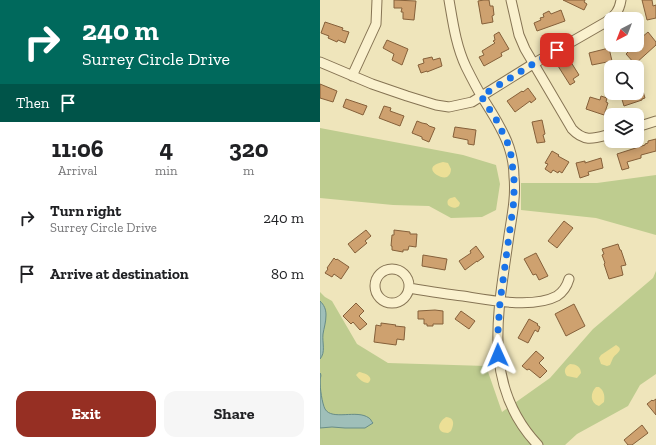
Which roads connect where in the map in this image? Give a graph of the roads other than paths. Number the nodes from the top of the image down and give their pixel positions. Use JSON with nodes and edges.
{"nodes":[{"id":1,"x":377,"y":0,"type":"edge"},
{"id":2,"x":449,"y":0,"type":"edge"},
{"id":3,"x":511,"y":0,"type":"edge"},
{"id":4,"x":621,"y":0,"type":"edge"},
{"id":5,"x":320,"y":62,"type":"edge"},
{"id":6,"x":533,"y":64,"type":"junction"},
{"id":7,"x":352,"y":76,"type":"junction"},
{"id":8,"x":481,"y":96,"type":"junction"},
{"id":9,"x":656,"y":121,"type":"edge"},
{"id":10,"x":644,"y":125,"type":"edge"},
{"id":11,"x":604,"y":136,"type":"edge"},
{"id":12,"x":569,"y":279,"type":"dead end"},
{"id":13,"x":409,"y":288,"type":"dead end"},
{"id":14,"x":500,"y":302,"type":"junction"},
{"id":15,"x":538,"y":445,"type":"edge"}],
"edges":[{"from":1,"to":7,"type":"street"},
{"from":2,"to":8,"type":"street"},
{"from":3,"to":6,"type":"street"},
{"from":4,"to":6,"type":"street"},
{"from":5,"to":7,"type":"street"},
{"from":6,"to":8,"type":"street"},
{"from":6,"to":11,"type":"street"},
{"from":7,"to":8,"type":"street"},
{"from":8,"to":14,"type":"street"},
{"from":9,"to":10,"type":"street"},
{"from":12,"to":14,"type":"street"},
{"from":13,"to":14,"type":"street"},
{"from":14,"to":15,"type":"street"}]}
